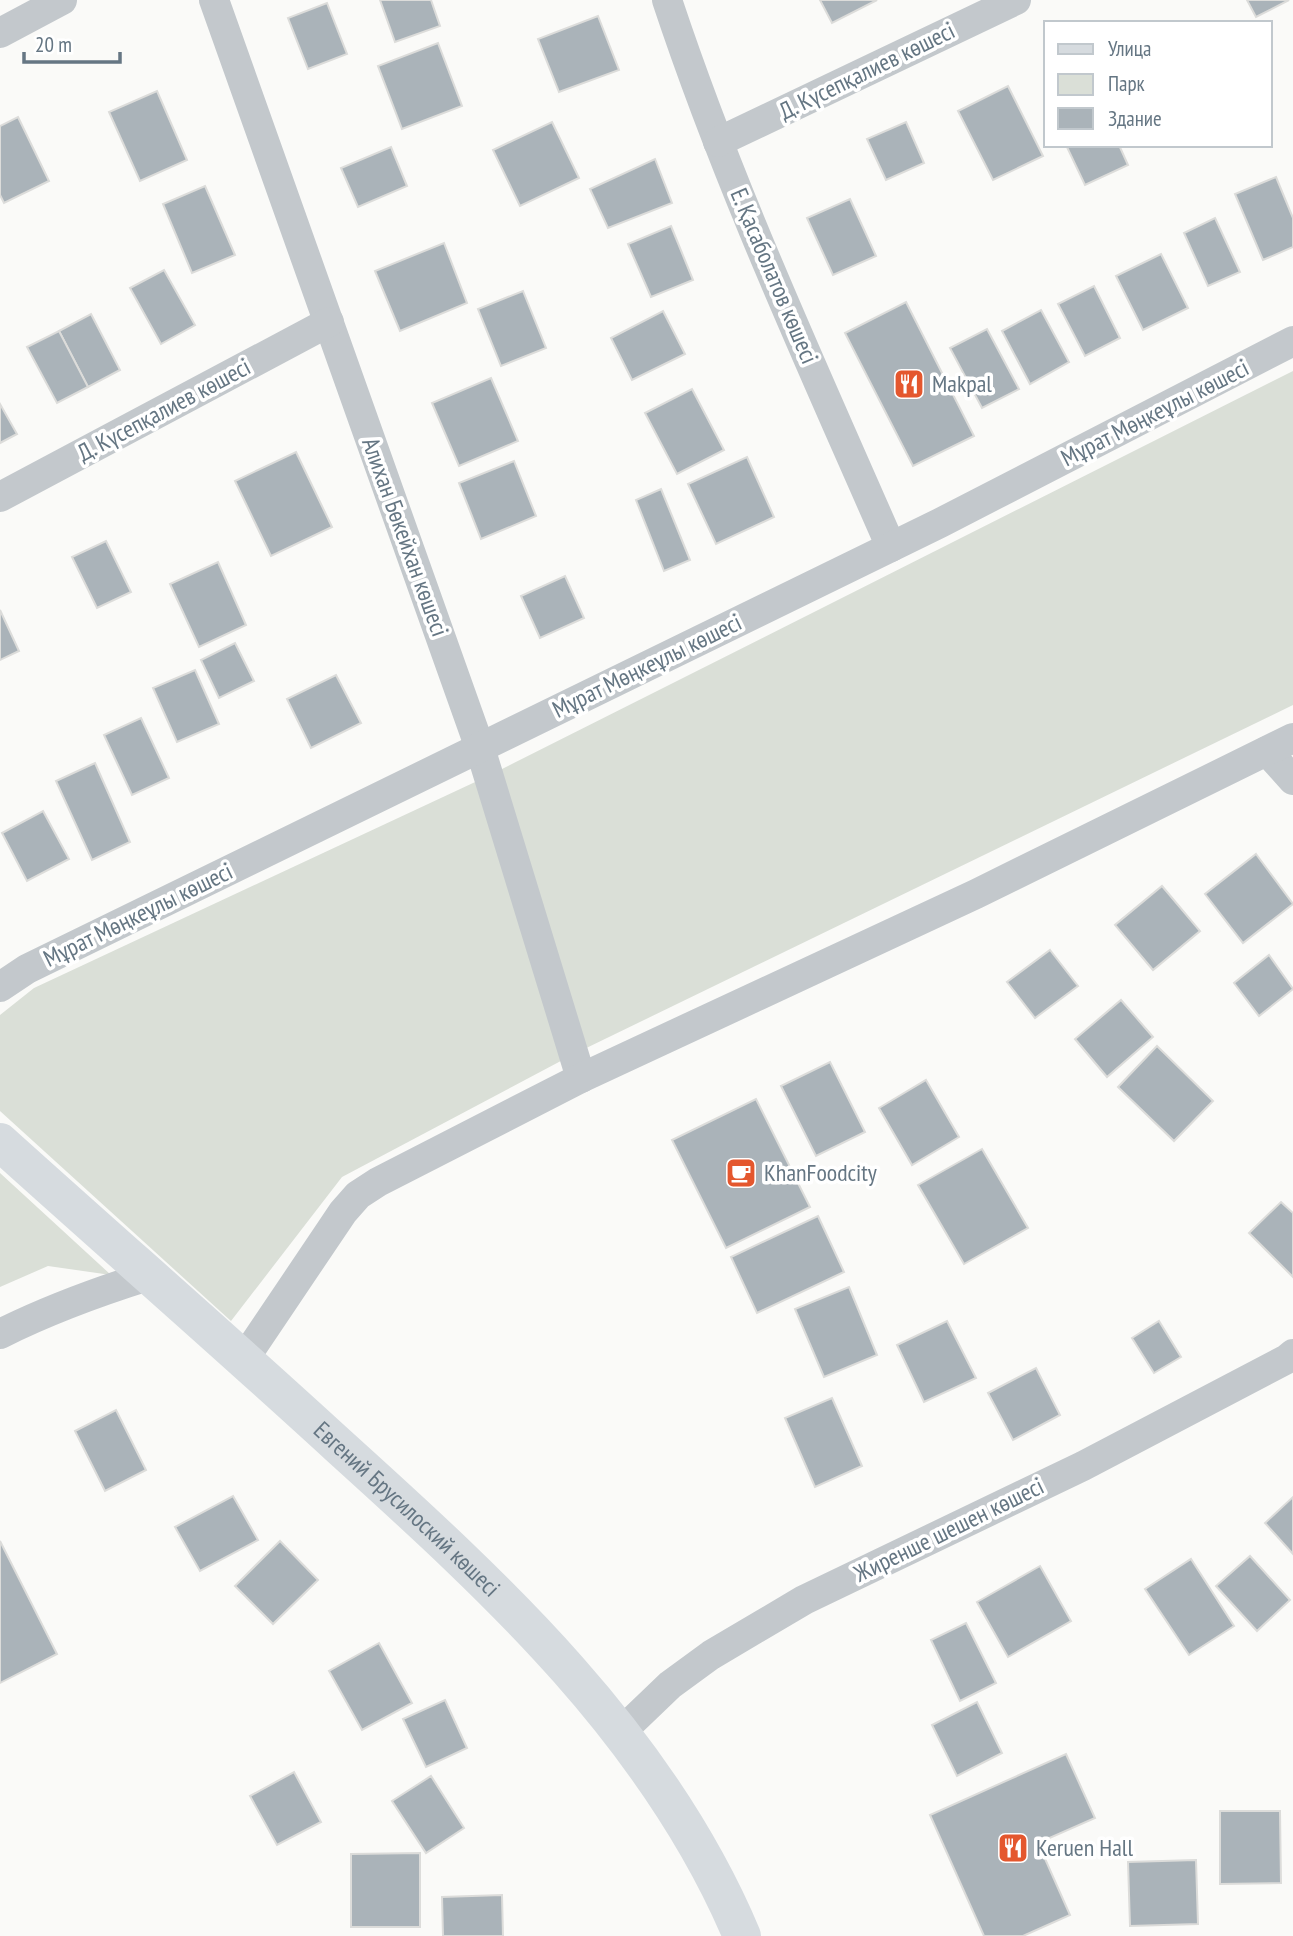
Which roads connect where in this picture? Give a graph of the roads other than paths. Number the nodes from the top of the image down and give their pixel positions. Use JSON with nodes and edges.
{"nodes":[{"id":1,"x":62,"y":0,"type":"edge"},
{"id":2,"x":214,"y":0,"type":"edge"},
{"id":3,"x":667,"y":0,"type":"edge"},
{"id":4,"x":1016,"y":0,"type":"edge"},
{"id":5,"x":0,"y":33,"type":"edge"},
{"id":6,"x":718,"y":142,"type":"junction"},
{"id":7,"x":329,"y":322,"type":"junction"},
{"id":8,"x":1293,"y":341,"type":"edge"},
{"id":9,"x":0,"y":497,"type":"edge"},
{"id":10,"x":891,"y":547,"type":"junction"},
{"id":11,"x":1280,"y":745,"type":"edge"},
{"id":12,"x":480,"y":748,"type":"junction"},
{"id":13,"x":1293,"y":780,"type":"edge"},
{"id":14,"x":0,"y":987,"type":"edge"},
{"id":15,"x":581,"y":1078,"type":"junction"},
{"id":16,"x":0,"y":1142,"type":"edge"},
{"id":17,"x":148,"y":1276,"type":"junction"},
{"id":18,"x":0,"y":1334,"type":"edge"},
{"id":19,"x":1293,"y":1354,"type":"edge"},
{"id":20,"x":244,"y":1359,"type":"junction"},
{"id":21,"x":621,"y":1732,"type":"junction"},
{"id":22,"x":742,"y":1936,"type":"edge"}],
"edges":[{"from":1,"to":5,"type":"street"},
{"from":2,"to":7,"type":"street","name":"Алихан Бөкейхан көшесі"},
{"from":3,"to":6,"type":"street","name":"Е. Қасаболатов көшесі"},
{"from":4,"to":6,"type":"street","name":"Д. Күсепқалиев көшесі"},
{"from":6,"to":10,"type":"street","name":"Е. Қасаболатов көшесі"},
{"from":7,"to":9,"type":"street","name":"Д. Күсепқалиев көшесі"},
{"from":7,"to":12,"type":"street","name":"Алихан Бөкейхан көшесі"},
{"from":8,"to":10,"type":"street","name":"Мұрат Мөңкеұлы көшесі"},
{"from":10,"to":12,"type":"street","name":"Мұрат Мөңкеұлы көшесі"},
{"from":11,"to":13,"type":"street"},
{"from":11,"to":15,"type":"street"},
{"from":12,"to":14,"type":"street","name":"Мұрат Мөңкеұлы көшесі"},
{"from":12,"to":15,"type":"street","name":"Алихан Бөкейхан көшесі"},
{"from":15,"to":20,"type":"street"},
{"from":16,"to":17,"type":"main road","name":"Евгений Брусилоский көшесі"},
{"from":17,"to":18,"type":"street"},
{"from":17,"to":20,"type":"main road","name":"Евгений Брусилоский көшесі"},
{"from":19,"to":21,"type":"street","name":"Жиренше шешен көшесі"},
{"from":20,"to":21,"type":"main road","name":"Евгений Брусилоский көшесі"},
{"from":21,"to":22,"type":"main road","name":"Евгений Брусилоский көшесі"}]}
